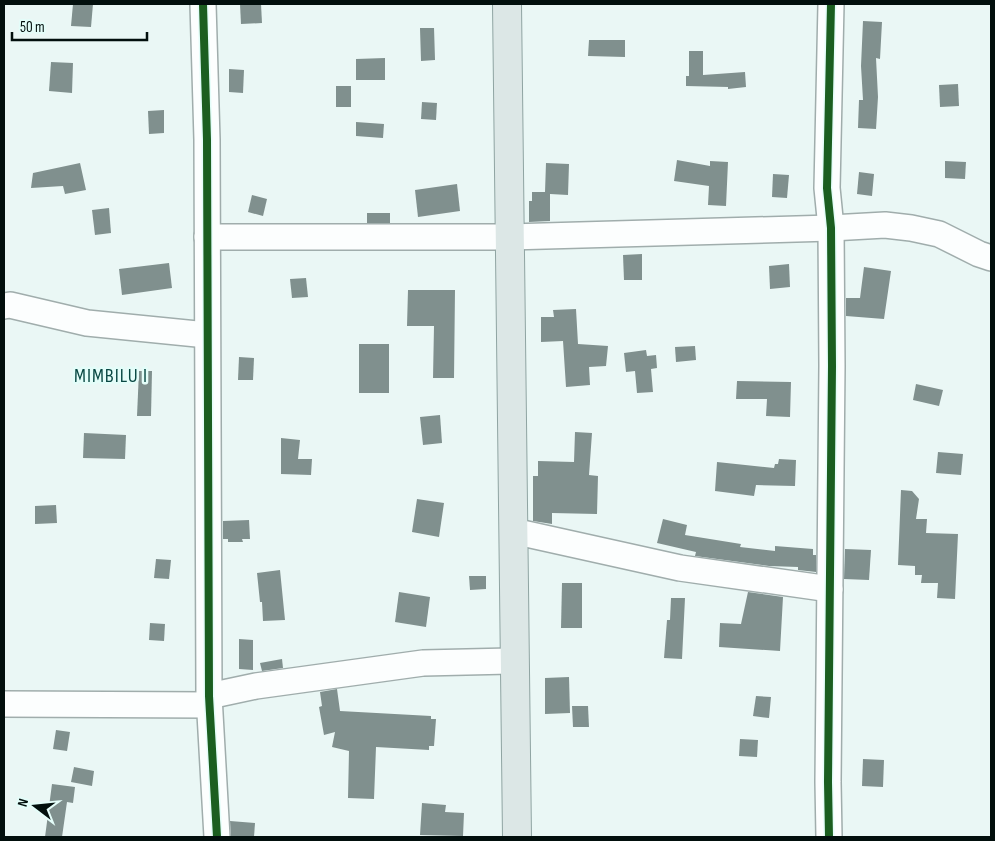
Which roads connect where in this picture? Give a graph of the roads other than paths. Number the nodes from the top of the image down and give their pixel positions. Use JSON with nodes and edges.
{"nodes":[{"id":1,"x":203,"y":4,"type":"edge"},
{"id":2,"x":506,"y":4,"type":"edge"},
{"id":3,"x":831,"y":4,"type":"edge"},
{"id":4,"x":831,"y":228,"type":"junction"},
{"id":5,"x":207,"y":237,"type":"junction"},
{"id":6,"x":509,"y":238,"type":"junction"},
{"id":7,"x":991,"y":258,"type":"edge"},
{"id":8,"x":4,"y":306,"type":"edge"},
{"id":9,"x":207,"y":335,"type":"junction"},
{"id":10,"x":514,"y":531,"type":"junction"},
{"id":11,"x":830,"y":589,"type":"junction"},
{"id":12,"x":515,"y":661,"type":"junction"},
{"id":13,"x":209,"y":701,"type":"junction"},
{"id":14,"x":4,"y":704,"type":"edge"},
{"id":15,"x":217,"y":837,"type":"edge"},
{"id":16,"x":517,"y":837,"type":"edge"},
{"id":17,"x":829,"y":837,"type":"edge"}],
"edges":[{"from":1,"to":5,"type":"street"},
{"from":2,"to":6,"type":"main road"},
{"from":3,"to":4,"type":"street"},
{"from":4,"to":6,"type":"street"},
{"from":4,"to":7,"type":"street"},
{"from":4,"to":11,"type":"street"},
{"from":5,"to":6,"type":"street"},
{"from":5,"to":9,"type":"street"},
{"from":6,"to":10,"type":"main road"},
{"from":8,"to":9,"type":"street"},
{"from":9,"to":13,"type":"street"},
{"from":10,"to":11,"type":"street"},
{"from":10,"to":12,"type":"main road"},
{"from":11,"to":17,"type":"street"},
{"from":12,"to":13,"type":"street"},
{"from":12,"to":16,"type":"main road"},
{"from":13,"to":14,"type":"street"},
{"from":13,"to":15,"type":"street"}]}
